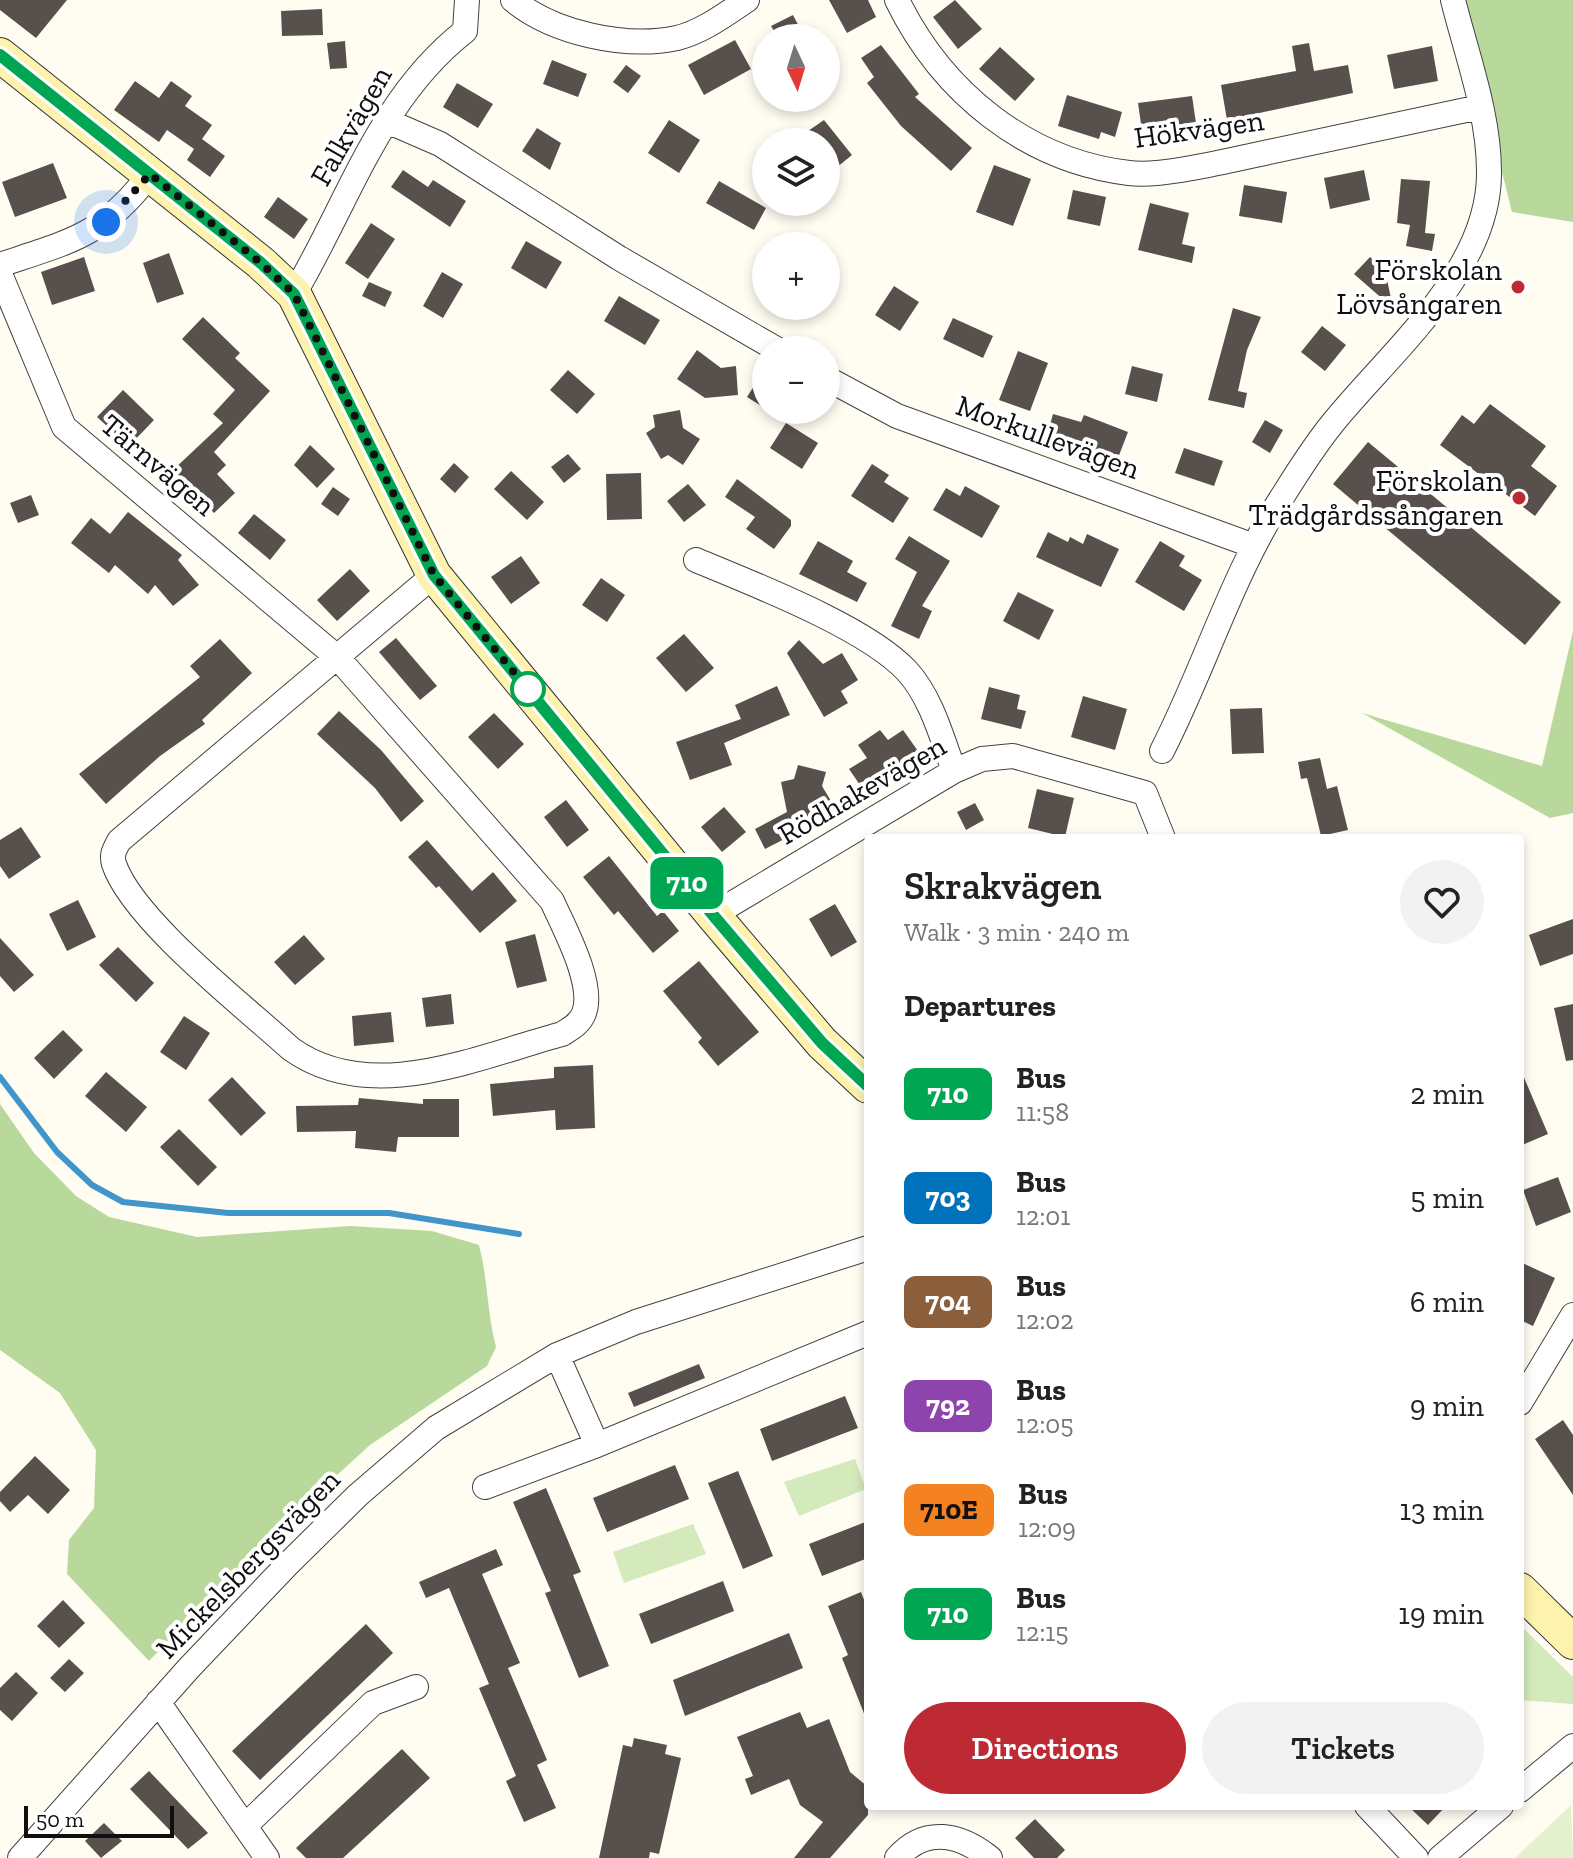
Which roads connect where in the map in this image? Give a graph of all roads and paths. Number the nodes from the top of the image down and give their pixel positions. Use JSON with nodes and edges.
{"nodes":[{"id":1,"x":467,"y":0,"type":"edge"},
{"id":2,"x":513,"y":0,"type":"edge"},
{"id":3,"x":747,"y":0,"type":"edge"},
{"id":4,"x":897,"y":0,"type":"edge"},
{"id":5,"x":1453,"y":0,"type":"edge"},
{"id":6,"x":0,"y":55,"type":"edge"},
{"id":7,"x":1480,"y":107,"type":"junction"},
{"id":8,"x":387,"y":121,"type":"junction"},
{"id":9,"x":150,"y":174,"type":"junction"},
{"id":10,"x":0,"y":265,"type":"edge"},
{"id":11,"x":0,"y":274,"type":"edge"},
{"id":12,"x":294,"y":294,"type":"junction"},
{"id":13,"x":754,"y":336,"type":"edge"},
{"id":14,"x":840,"y":385,"type":"edge"},
{"id":15,"x":1254,"y":546,"type":"junction"},
{"id":16,"x":696,"y":560,"type":"dead end"},
{"id":17,"x":434,"y":575,"type":"junction"},
{"id":18,"x":338,"y":658,"type":"junction"},
{"id":19,"x":1162,"y":751,"type":"dead end"},
{"id":20,"x":954,"y":771,"type":"junction"},
{"id":21,"x":1161,"y":834,"type":"edge"},
{"id":22,"x":713,"y":915,"type":"junction"},
{"id":23,"x":864,"y":1082,"type":"edge"},
{"id":24,"x":864,"y":1249,"type":"edge"},
{"id":25,"x":1573,"y":1315,"type":"edge"},
{"id":26,"x":864,"y":1335,"type":"edge"},
{"id":27,"x":557,"y":1355,"type":"junction"},
{"id":28,"x":1524,"y":1396,"type":"edge"},
{"id":29,"x":597,"y":1445,"type":"junction"},
{"id":30,"x":485,"y":1487,"type":"dead end"},
{"id":31,"x":1524,"y":1594,"type":"edge"},
{"id":32,"x":1573,"y":1642,"type":"edge"},
{"id":33,"x":416,"y":1687,"type":"dead end"},
{"id":34,"x":158,"y":1702,"type":"junction"},
{"id":35,"x":1573,"y":1746,"type":"edge"},
{"id":36,"x":1524,"y":1787,"type":"edge"},
{"id":37,"x":1371,"y":1810,"type":"edge"},
{"id":38,"x":1496,"y":1810,"type":"edge"},
{"id":39,"x":245,"y":1826,"type":"junction"},
{"id":40,"x":20,"y":1858,"type":"edge"},
{"id":41,"x":267,"y":1858,"type":"edge"},
{"id":42,"x":897,"y":1858,"type":"edge"},
{"id":43,"x":990,"y":1858,"type":"edge"},
{"id":44,"x":1416,"y":1858,"type":"edge"},
{"id":45,"x":1440,"y":1858,"type":"edge"}],
"edges":[{"from":1,"to":8,"type":"street","name":"Falkvägen"},
{"from":2,"to":3,"type":"street"},
{"from":4,"to":7,"type":"street","name":"Hökvägen"},
{"from":5,"to":7,"type":"street"},
{"from":6,"to":9,"type":"street"},
{"from":7,"to":15,"type":"street"},
{"from":8,"to":12,"type":"street","name":"Falkvägen"},
{"from":8,"to":13,"type":"street"},
{"from":9,"to":10,"type":"street"},
{"from":9,"to":12,"type":"street"},
{"from":11,"to":18,"type":"street","name":"Tärnvägen"},
{"from":12,"to":17,"type":"street"},
{"from":14,"to":15,"type":"street","name":"Morkullevägen"},
{"from":15,"to":19,"type":"street"},
{"from":16,"to":20,"type":"street"},
{"from":17,"to":18,"type":"street"},
{"from":17,"to":22,"type":"street"},
{"from":18,"to":18,"type":"street","name":"Tärnvägen"},
{"from":20,"to":21,"type":"street","name":"Rödhakevägen"},
{"from":20,"to":22,"type":"street","name":"Rödhakevägen"},
{"from":22,"to":23,"type":"street"},
{"from":24,"to":27,"type":"street","name":"Mickelsbergsvägen"},
{"from":25,"to":28,"type":"street"},
{"from":26,"to":29,"type":"street"},
{"from":27,"to":29,"type":"street"},
{"from":27,"to":34,"type":"street","name":"Mickelsbergsvägen"},
{"from":29,"to":30,"type":"street"},
{"from":31,"to":32,"type":"street"},
{"from":33,"to":39,"type":"street"},
{"from":34,"to":39,"type":"street"},
{"from":34,"to":40,"type":"street","name":"Mickelsbergsvägen"},
{"from":35,"to":36,"type":"street"},
{"from":37,"to":44,"type":"street"},
{"from":38,"to":45,"type":"street"},
{"from":39,"to":41,"type":"street"},
{"from":42,"to":43,"type":"street"}]}
